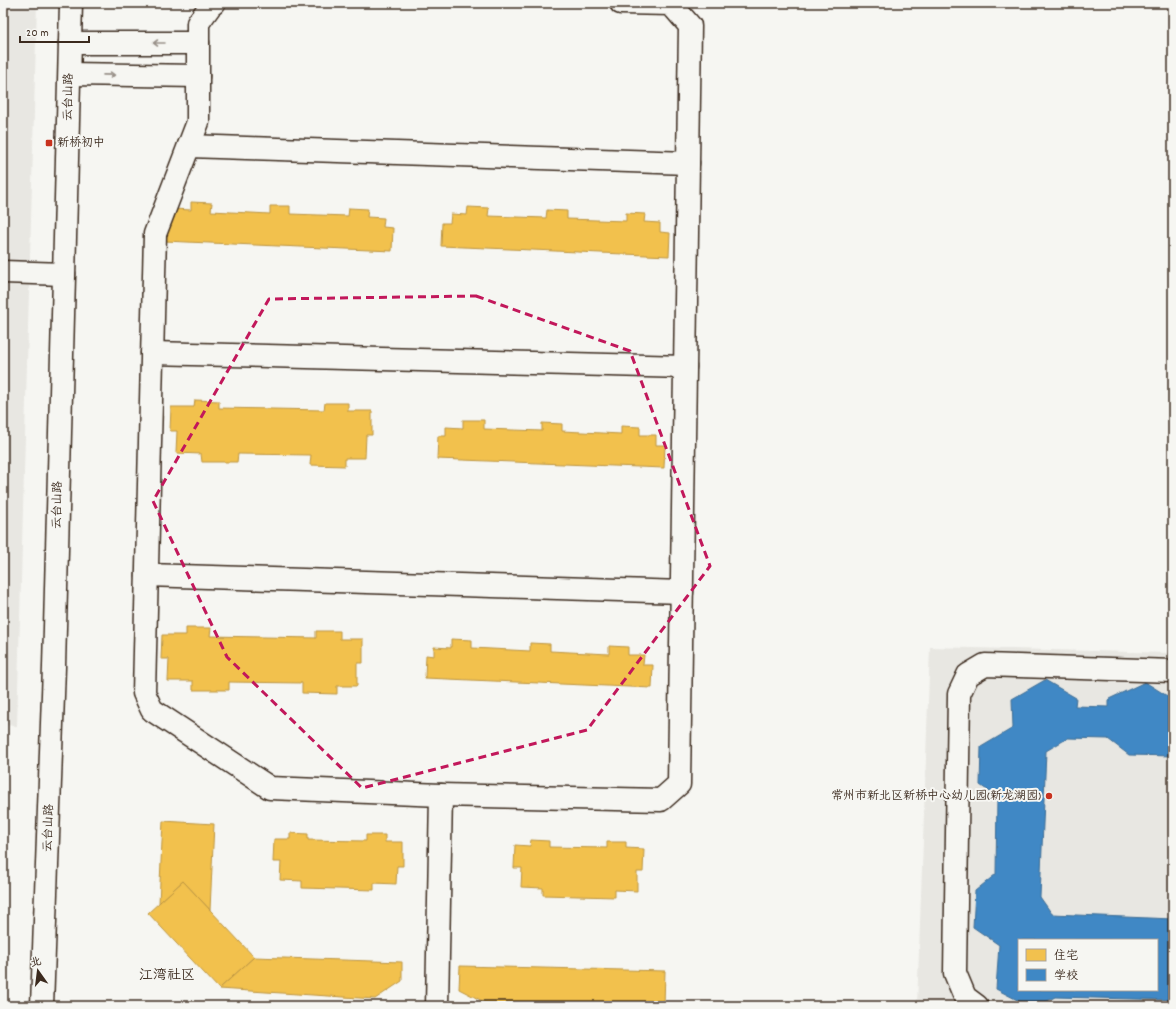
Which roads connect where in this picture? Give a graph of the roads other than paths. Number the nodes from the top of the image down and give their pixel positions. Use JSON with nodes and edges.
{"nodes":[{"id":1,"x":71,"y":3,"type":"edge"},
{"id":2,"x":214,"y":3,"type":"edge"},
{"id":3,"x":621,"y":3,"type":"edge"},
{"id":4,"x":70,"y":43,"type":"junction"},
{"id":5,"x":198,"y":43,"type":"junction"},
{"id":6,"x":70,"y":74,"type":"junction"},
{"id":7,"x":198,"y":76,"type":"junction"},
{"id":8,"x":189,"y":146,"type":"junction"},
{"id":9,"x":688,"y":163,"type":"junction"},
{"id":10,"x":3,"y":272,"type":"edge"},
{"id":11,"x":64,"y":274,"type":"junction"},
{"id":12,"x":152,"y":353,"type":"junction"},
{"id":13,"x":685,"y":367,"type":"junction"},
{"id":14,"x":147,"y":575,"type":"junction"},
{"id":15,"x":682,"y":592,"type":"junction"},
{"id":16,"x":1173,"y":670,"type":"edge"},
{"id":17,"x":441,"y":796,"type":"junction"},
{"id":18,"x":42,"y":1006,"type":"edge"},
{"id":19,"x":437,"y":1006,"type":"edge"},
{"id":20,"x":977,"y":1006,"type":"edge"}],
"edges":[{"from":1,"to":4,"type":"street","name":"云台山路"},
{"from":2,"to":5,"type":"street"},
{"from":3,"to":9,"type":"street"},
{"from":5,"to":4,"type":"street","one_way":true},
{"from":4,"to":6,"type":"street","name":"云台山路"},
{"from":5,"to":7,"type":"street"},
{"from":6,"to":7,"type":"street","one_way":true},
{"from":6,"to":11,"type":"street","name":"云台山路"},
{"from":7,"to":8,"type":"street"},
{"from":8,"to":9,"type":"street"},
{"from":8,"to":12,"type":"street"},
{"from":9,"to":13,"type":"street"},
{"from":10,"to":11,"type":"street"},
{"from":11,"to":18,"type":"street","name":"云台山路"},
{"from":12,"to":13,"type":"street"},
{"from":12,"to":14,"type":"street"},
{"from":13,"to":15,"type":"street"},
{"from":14,"to":15,"type":"street"},
{"from":14,"to":17,"type":"street"},
{"from":15,"to":17,"type":"street"},
{"from":16,"to":20,"type":"street"},
{"from":17,"to":19,"type":"street"}]}
